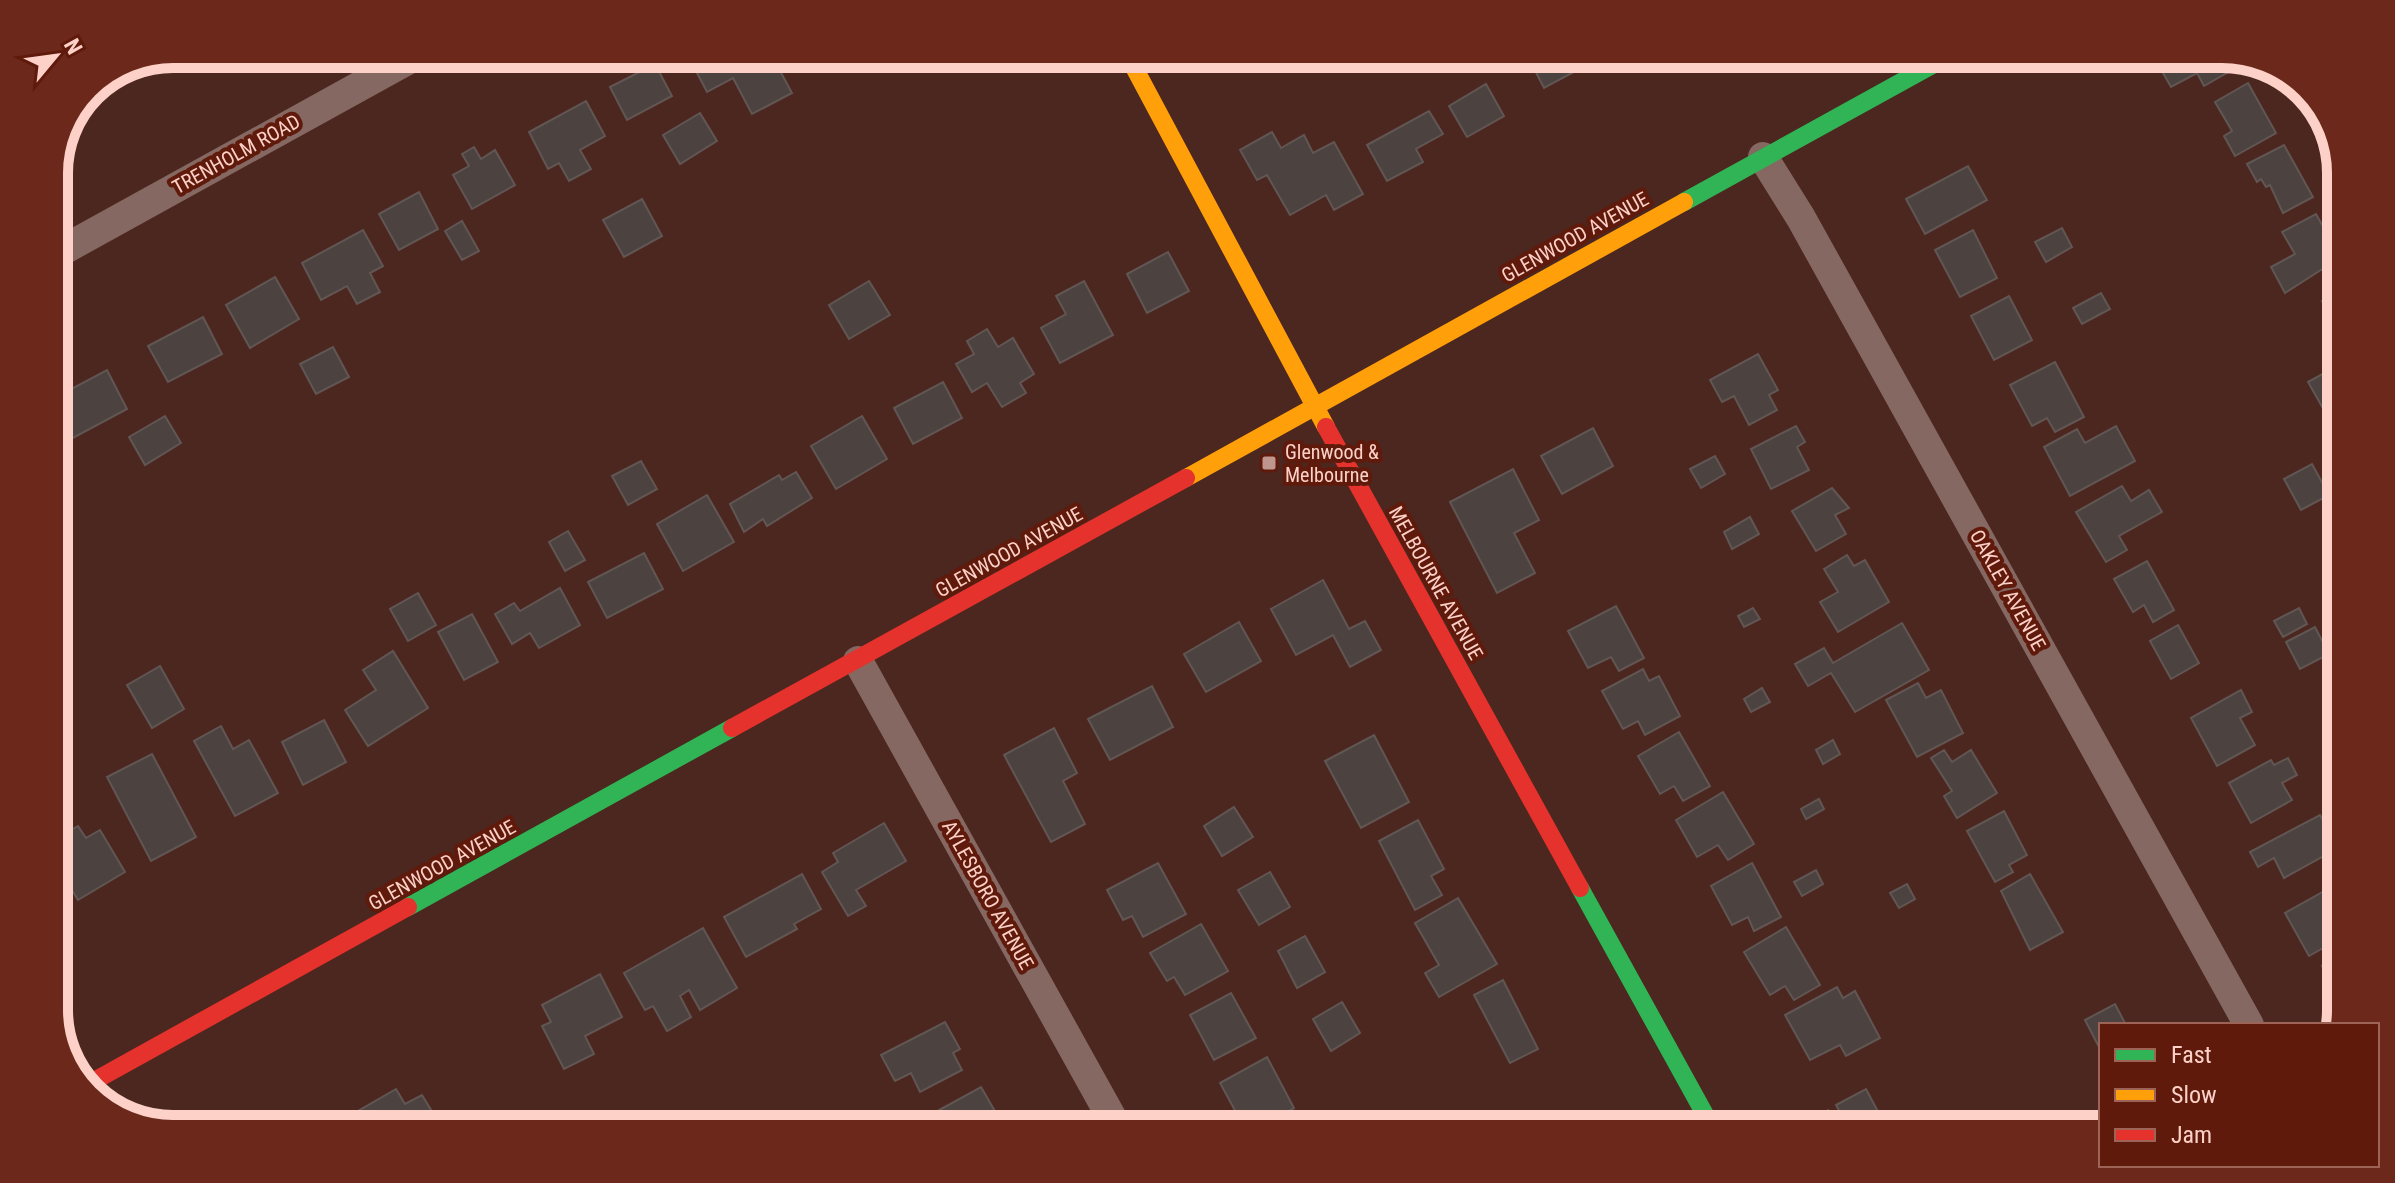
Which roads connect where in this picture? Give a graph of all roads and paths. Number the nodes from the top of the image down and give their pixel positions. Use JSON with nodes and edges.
{"nodes":[{"id":1,"x":393,"y":68,"type":"edge"},
{"id":2,"x":1134,"y":68,"type":"edge"},
{"id":3,"x":1926,"y":68,"type":"edge"},
{"id":4,"x":1763,"y":157,"type":"junction"},
{"id":5,"x":68,"y":247,"type":"edge"},
{"id":6,"x":1316,"y":407,"type":"junction"},
{"id":7,"x":858,"y":661,"type":"junction"},
{"id":8,"x":2248,"y":1023,"type":"edge"},
{"id":9,"x":95,"y":1080,"type":"edge"},
{"id":10,"x":1110,"y":1115,"type":"edge"},
{"id":11,"x":1705,"y":1115,"type":"edge"}],
"edges":[{"from":1,"to":5,"type":"street","name":"TRENHOLM ROAD"},
{"from":2,"to":6,"type":"street","name":"MELBOURNE AVENUE"},
{"from":3,"to":4,"type":"street","name":"GLENWOOD AVENUE"},
{"from":4,"to":6,"type":"street","name":"GLENWOOD AVENUE"},
{"from":4,"to":8,"type":"street","name":"OAKLEY AVENUE"},
{"from":6,"to":7,"type":"street","name":"GLENWOOD AVENUE"},
{"from":6,"to":11,"type":"street","name":"MELBOURNE AVENUE"},
{"from":7,"to":9,"type":"street","name":"GLENWOOD AVENUE"},
{"from":7,"to":10,"type":"street","name":"AYLESBORO AVENUE"}]}
